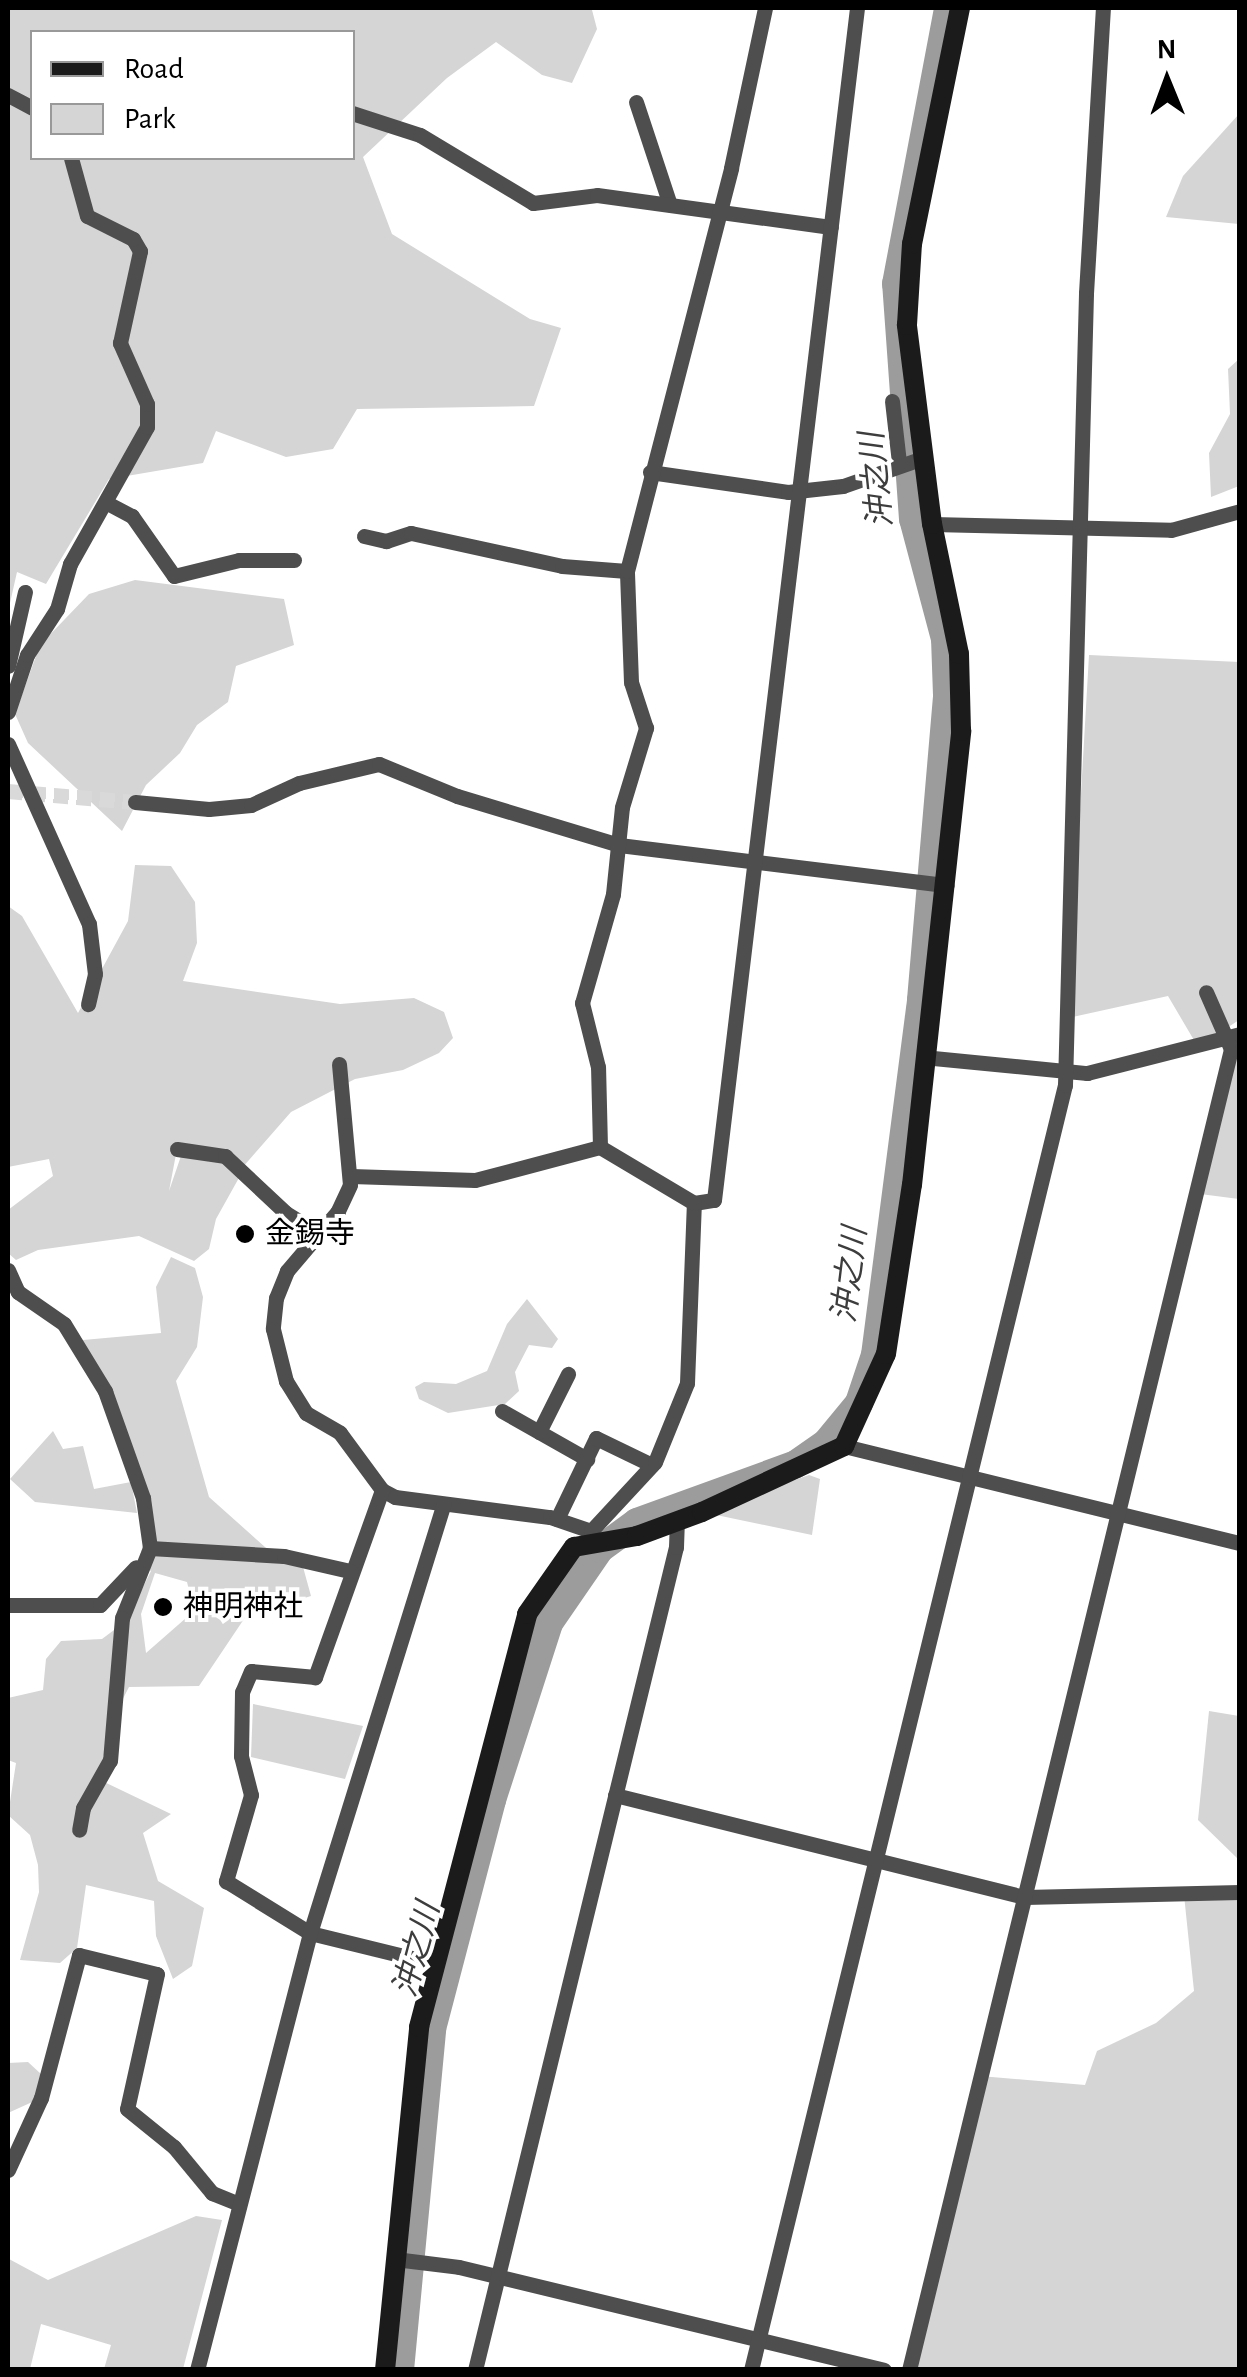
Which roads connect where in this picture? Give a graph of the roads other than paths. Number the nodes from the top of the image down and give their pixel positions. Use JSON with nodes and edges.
{"nodes":[{"id":1,"x":765,"y":8,"type":"edge"},
{"id":2,"x":857,"y":8,"type":"edge"},
{"id":3,"x":960,"y":8,"type":"edge"},
{"id":4,"x":1103,"y":8,"type":"edge"},
{"id":5,"x":8,"y":94,"type":"edge"},
{"id":6,"x":636,"y":102,"type":"dead end"},
{"id":7,"x":30,"y":107,"type":"edge"},
{"id":8,"x":355,"y":114,"type":"edge"},
{"id":9,"x":72,"y":160,"type":"edge"},
{"id":10,"x":670,"y":205,"type":"junction"},
{"id":11,"x":716,"y":213,"type":"junction"},
{"id":12,"x":831,"y":227,"type":"junction"},
{"id":13,"x":892,"y":401,"type":"dead end"},
{"id":14,"x":922,"y":458,"type":"junction"},
{"id":15,"x":899,"y":462,"type":"junction"},
{"id":16,"x":650,"y":472,"type":"junction"},
{"id":17,"x":800,"y":490,"type":"junction"},
{"id":18,"x":109,"y":504,"type":"junction"},
{"id":19,"x":1240,"y":511,"type":"edge"},
{"id":20,"x":932,"y":524,"type":"junction"},
{"id":21,"x":1081,"y":529,"type":"junction"},
{"id":22,"x":364,"y":536,"type":"dead end"},
{"id":23,"x":294,"y":560,"type":"dead end"},
{"id":24,"x":627,"y":571,"type":"junction"},
{"id":25,"x":25,"y":592,"type":"dead end"},
{"id":26,"x":8,"y":666,"type":"edge"},
{"id":27,"x":8,"y":712,"type":"edge"},
{"id":28,"x":8,"y":744,"type":"edge"},
{"id":29,"x":135,"y":802,"type":"tunnel mouth"},
{"id":30,"x":619,"y":844,"type":"junction"},
{"id":31,"x":756,"y":862,"type":"junction"},
{"id":32,"x":948,"y":884,"type":"junction"},
{"id":33,"x":1206,"y":992,"type":"dead end"},
{"id":34,"x":88,"y":1004,"type":"dead end"},
{"id":35,"x":1234,"y":1037,"type":"edge"},
{"id":36,"x":923,"y":1057,"type":"junction"},
{"id":37,"x":338,"y":1064,"type":"dead end"},
{"id":38,"x":1066,"y":1073,"type":"junction"},
{"id":39,"x":176,"y":1148,"type":"dead end"},
{"id":40,"x":600,"y":1148,"type":"junction"},
{"id":41,"x":351,"y":1176,"type":"junction"},
{"id":42,"x":694,"y":1203,"type":"junction"},
{"id":43,"x":318,"y":1233,"type":"junction"},
{"id":44,"x":8,"y":1270,"type":"edge"},
{"id":45,"x":568,"y":1374,"type":"dead end"},
{"id":46,"x":502,"y":1411,"type":"dead end"},
{"id":47,"x":539,"y":1432,"type":"junction"},
{"id":48,"x":844,"y":1446,"type":"junction"},
{"id":49,"x":586,"y":1458,"type":"junction"},
{"id":50,"x":652,"y":1465,"type":"junction"},
{"id":51,"x":970,"y":1480,"type":"junction"},
{"id":52,"x":382,"y":1490,"type":"junction"},
{"id":53,"x":444,"y":1504,"type":"junction"},
{"id":54,"x":1119,"y":1514,"type":"junction"},
{"id":55,"x":558,"y":1519,"type":"junction"},
{"id":56,"x":677,"y":1521,"type":"junction"},
{"id":57,"x":592,"y":1536,"type":"junction"},
{"id":58,"x":1240,"y":1543,"type":"edge"},
{"id":59,"x":146,"y":1554,"type":"junction"},
{"id":60,"x":350,"y":1570,"type":"junction"},
{"id":61,"x":8,"y":1605,"type":"edge"},
{"id":62,"x":616,"y":1796,"type":"junction"},
{"id":63,"x":79,"y":1830,"type":"dead end"},
{"id":64,"x":874,"y":1861,"type":"junction"},
{"id":65,"x":1240,"y":1892,"type":"edge"},
{"id":66,"x":1025,"y":1897,"type":"junction"},
{"id":67,"x":310,"y":1933,"type":"junction"},
{"id":68,"x":432,"y":1963,"type":"junction"},
{"id":69,"x":8,"y":2170,"type":"edge"},
{"id":70,"x":239,"y":2204,"type":"junction"},
{"id":71,"x":396,"y":2259,"type":"junction"},
{"id":72,"x":498,"y":2277,"type":"junction"},
{"id":73,"x":758,"y":2340,"type":"junction"},
{"id":74,"x":197,"y":2370,"type":"edge"},
{"id":75,"x":385,"y":2370,"type":"edge"},
{"id":76,"x":475,"y":2370,"type":"edge"},
{"id":77,"x":751,"y":2370,"type":"edge"},
{"id":78,"x":884,"y":2370,"type":"edge"},
{"id":79,"x":909,"y":2370,"type":"edge"}],
"edges":[{"from":1,"to":11,"type":"street"},
{"from":2,"to":12,"type":"street"},
{"from":3,"to":14,"type":"street"},
{"from":4,"to":21,"type":"street"},
{"from":5,"to":7,"type":"street"},
{"from":6,"to":10,"type":"street"},
{"from":8,"to":10,"type":"street"},
{"from":9,"to":18,"type":"street"},
{"from":10,"to":11,"type":"street"},
{"from":11,"to":12,"type":"street"},
{"from":11,"to":16,"type":"street"},
{"from":12,"to":17,"type":"street"},
{"from":13,"to":15,"type":"street"},
{"from":14,"to":15,"type":"street"},
{"from":14,"to":20,"type":"street"},
{"from":15,"to":17,"type":"street"},
{"from":16,"to":17,"type":"street"},
{"from":16,"to":24,"type":"street"},
{"from":17,"to":31,"type":"street"},
{"from":18,"to":23,"type":"street"},
{"from":18,"to":27,"type":"street"},
{"from":19,"to":21,"type":"street"},
{"from":20,"to":21,"type":"street"},
{"from":20,"to":32,"type":"street"},
{"from":21,"to":38,"type":"street"},
{"from":22,"to":24,"type":"street"},
{"from":24,"to":30,"type":"street"},
{"from":25,"to":26,"type":"street"},
{"from":28,"to":34,"type":"street"},
{"from":29,"to":30,"type":"street"},
{"from":30,"to":31,"type":"street"},
{"from":30,"to":40,"type":"street"},
{"from":31,"to":32,"type":"street"},
{"from":31,"to":42,"type":"street"},
{"from":32,"to":36,"type":"street"},
{"from":33,"to":35,"type":"street"},
{"from":35,"to":38,"type":"street"},
{"from":35,"to":54,"type":"street"},
{"from":36,"to":38,"type":"street"},
{"from":36,"to":48,"type":"street"},
{"from":37,"to":41,"type":"street"},
{"from":38,"to":51,"type":"street"},
{"from":39,"to":43,"type":"street"},
{"from":40,"to":41,"type":"street"},
{"from":40,"to":42,"type":"street"},
{"from":41,"to":43,"type":"street"},
{"from":42,"to":50,"type":"street"},
{"from":43,"to":52,"type":"street"},
{"from":44,"to":59,"type":"street"},
{"from":45,"to":47,"type":"street"},
{"from":46,"to":47,"type":"street"},
{"from":47,"to":49,"type":"street"},
{"from":48,"to":51,"type":"street"},
{"from":48,"to":56,"type":"street"},
{"from":49,"to":50,"type":"street"},
{"from":49,"to":55,"type":"street"},
{"from":50,"to":57,"type":"street"},
{"from":51,"to":54,"type":"street"},
{"from":51,"to":64,"type":"street"},
{"from":52,"to":53,"type":"street"},
{"from":52,"to":60,"type":"street"},
{"from":53,"to":55,"type":"street"},
{"from":53,"to":67,"type":"street"},
{"from":54,"to":58,"type":"street"},
{"from":54,"to":66,"type":"street"},
{"from":55,"to":57,"type":"street"},
{"from":56,"to":57,"type":"street"},
{"from":56,"to":62,"type":"street"},
{"from":57,"to":68,"type":"street"},
{"from":59,"to":60,"type":"street"},
{"from":59,"to":61,"type":"street"},
{"from":59,"to":63,"type":"street"},
{"from":60,"to":67,"type":"street"},
{"from":62,"to":64,"type":"street"},
{"from":62,"to":72,"type":"street"},
{"from":64,"to":66,"type":"street"},
{"from":64,"to":73,"type":"street"},
{"from":65,"to":66,"type":"street"},
{"from":66,"to":79,"type":"street"},
{"from":67,"to":68,"type":"street"},
{"from":67,"to":70,"type":"street"},
{"from":68,"to":71,"type":"street"},
{"from":69,"to":70,"type":"street"},
{"from":70,"to":74,"type":"street"},
{"from":71,"to":72,"type":"street"},
{"from":71,"to":75,"type":"street"},
{"from":72,"to":73,"type":"street"},
{"from":72,"to":76,"type":"street"},
{"from":73,"to":77,"type":"street"},
{"from":73,"to":78,"type":"street"}]}
